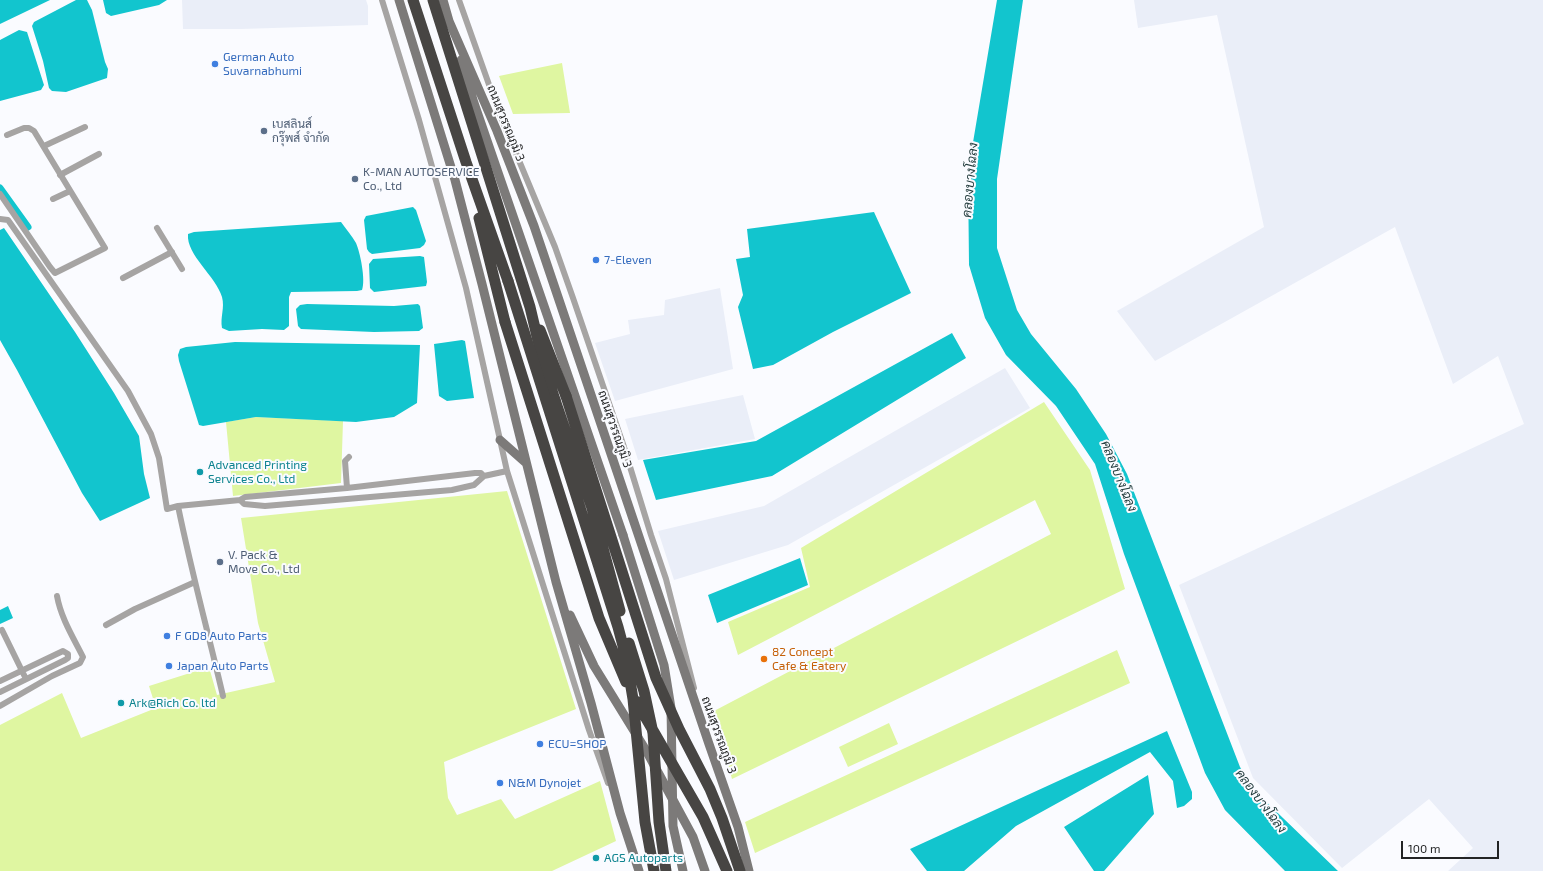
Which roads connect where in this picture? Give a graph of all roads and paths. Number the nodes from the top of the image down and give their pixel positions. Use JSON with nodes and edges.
{"nodes":[{"id":1,"x":382,"y":0,"type":"edge"},
{"id":2,"x":399,"y":0,"type":"edge"},
{"id":3,"x":413,"y":0,"type":"edge"},
{"id":4,"x":433,"y":0,"type":"edge"},
{"id":5,"x":443,"y":0,"type":"edge"},
{"id":6,"x":459,"y":0,"type":"edge"},
{"id":7,"x":449,"y":21,"type":"junction"},
{"id":8,"x":86,"y":127,"type":"dead end"},
{"id":9,"x":6,"y":135,"type":"dead end"},
{"id":10,"x":44,"y":146,"type":"junction"},
{"id":11,"x":99,"y":154,"type":"dead end"},
{"id":12,"x":466,"y":162,"type":"junction"},
{"id":13,"x":60,"y":175,"type":"junction"},
{"id":14,"x":70,"y":191,"type":"junction"},
{"id":15,"x":0,"y":194,"type":"edge"},
{"id":16,"x":53,"y":199,"type":"dead end"},
{"id":17,"x":0,"y":219,"type":"edge"},
{"id":18,"x":156,"y":228,"type":"dead end"},
{"id":19,"x":172,"y":252,"type":"junction"},
{"id":20,"x":182,"y":269,"type":"dead end"},
{"id":21,"x":123,"y":278,"type":"dead end"},
{"id":22,"x":530,"y":307,"type":"junction"},
{"id":23,"x":500,"y":440,"type":"junction"},
{"id":24,"x":349,"y":457,"type":"dead end"},
{"id":25,"x":526,"y":463,"type":"junction"},
{"id":26,"x":507,"y":471,"type":"junction"},
{"id":27,"x":484,"y":476,"type":"junction"},
{"id":28,"x":347,"y":488,"type":"junction"},
{"id":29,"x":240,"y":500,"type":"junction"},
{"id":30,"x":178,"y":506,"type":"junction"},
{"id":31,"x":195,"y":582,"type":"junction"},
{"id":32,"x":556,"y":582,"type":"junction"},
{"id":33,"x":57,"y":596,"type":"dead end"},
{"id":34,"x":106,"y":625,"type":"dead end"},
{"id":35,"x":2,"y":630,"type":"dead end"},
{"id":36,"x":21,"y":670,"type":"junction"},
{"id":37,"x":26,"y":680,"type":"junction"},
{"id":38,"x":0,"y":681,"type":"edge"},
{"id":39,"x":0,"y":692,"type":"edge"},
{"id":40,"x":223,"y":696,"type":"dead end"},
{"id":41,"x":0,"y":706,"type":"edge"},
{"id":42,"x":709,"y":744,"type":"junction"},
{"id":43,"x":620,"y":813,"type":"junction"},
{"id":44,"x":639,"y":871,"type":"edge"},
{"id":45,"x":654,"y":871,"type":"edge"},
{"id":46,"x":666,"y":871,"type":"edge"},
{"id":47,"x":683,"y":871,"type":"edge"},
{"id":48,"x":706,"y":871,"type":"edge"},
{"id":49,"x":728,"y":871,"type":"edge"},
{"id":50,"x":740,"y":871,"type":"edge"},
{"id":51,"x":749,"y":871,"type":"edge"}],
"edges":[{"from":1,"to":23,"type":"street"},
{"from":2,"to":25,"type":"main road"},
{"from":3,"to":12,"type":"highway"},
{"from":4,"to":22,"type":"highway"},
{"from":5,"to":7,"type":"main road","name":"ถนนสุวรรณภูมิ 3"},
{"from":6,"to":42,"type":"street"},
{"from":7,"to":42,"type":"main road","name":"ถนนสุวรรณภูมิ 3"},
{"from":7,"to":47,"type":"main road","bridge":true},
{"from":8,"to":10,"type":"street"},
{"from":9,"to":10,"type":"street"},
{"from":10,"to":13,"type":"street"},
{"from":11,"to":13,"type":"street"},
{"from":12,"to":45,"type":"highway","bridge":true},
{"from":12,"to":49,"type":"highway","bridge":true},
{"from":13,"to":14,"type":"street"},
{"from":14,"to":15,"type":"street"},
{"from":14,"to":16,"type":"street"},
{"from":17,"to":30,"type":"street"},
{"from":18,"to":19,"type":"street"},
{"from":19,"to":20,"type":"street"},
{"from":19,"to":21,"type":"street"},
{"from":22,"to":46,"type":"highway","bridge":true},
{"from":22,"to":50,"type":"highway","bridge":true},
{"from":23,"to":25,"type":"main road"},
{"from":23,"to":26,"type":"street"},
{"from":24,"to":28,"type":"street"},
{"from":25,"to":32,"type":"main road"},
{"from":26,"to":27,"type":"street"},
{"from":26,"to":43,"type":"street"},
{"from":27,"to":28,"type":"street"},
{"from":27,"to":29,"type":"street"},
{"from":28,"to":29,"type":"street"},
{"from":29,"to":30,"type":"street"},
{"from":30,"to":31,"type":"street"},
{"from":31,"to":34,"type":"street"},
{"from":31,"to":40,"type":"street"},
{"from":32,"to":43,"type":"main road"},
{"from":32,"to":48,"type":"main road"},
{"from":33,"to":41,"type":"street"},
{"from":35,"to":36,"type":"street"},
{"from":36,"to":37,"type":"street"},
{"from":36,"to":37,"type":"street"},
{"from":36,"to":38,"type":"street"},
{"from":37,"to":39,"type":"street"},
{"from":42,"to":51,"type":"main road","name":"ถนนสุวรรณภูมิ 3"},
{"from":43,"to":44,"type":"main road"}]}
